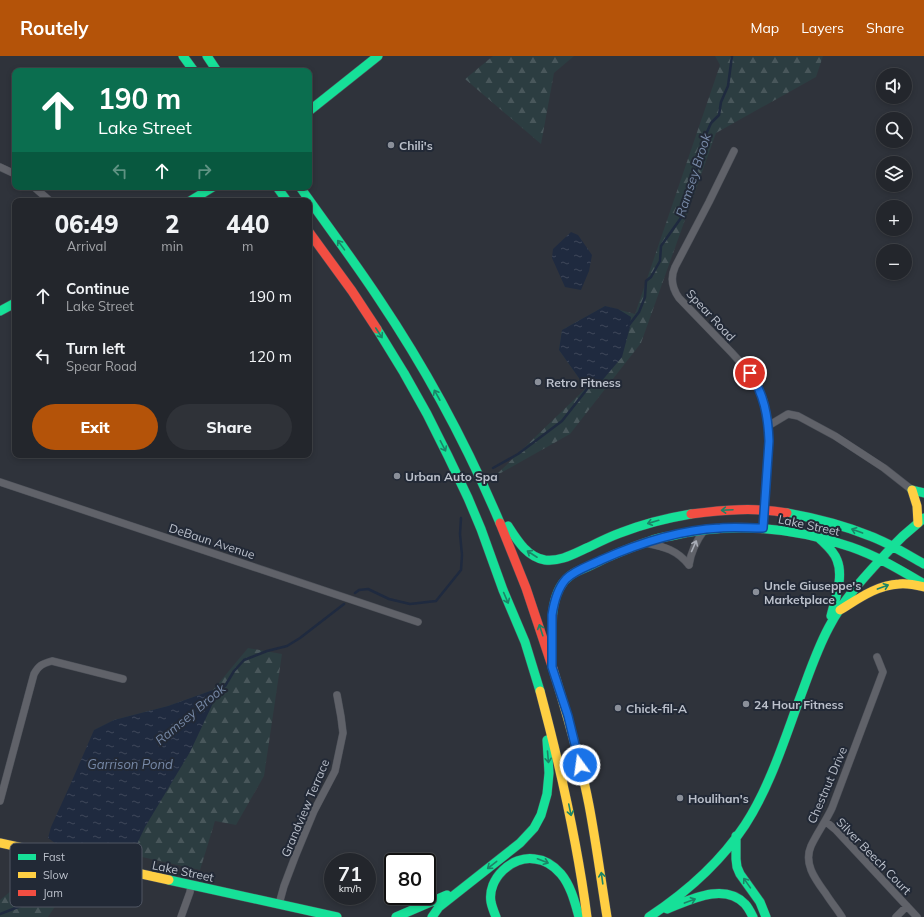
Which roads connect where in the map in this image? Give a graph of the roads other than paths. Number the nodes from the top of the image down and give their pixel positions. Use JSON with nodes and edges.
{"nodes":[{"id":1,"x":183,"y":56,"type":"edge"},
{"id":2,"x":207,"y":56,"type":"edge"},
{"id":3,"x":378,"y":56,"type":"edge"},
{"id":4,"x":192,"y":68,"type":"edge"},
{"id":5,"x":215,"y":68,"type":"edge"},
{"id":6,"x":312,"y":109,"type":"edge"},
{"id":7,"x":734,"y":151,"type":"dead end"},
{"id":8,"x":0,"y":167,"type":"edge"},
{"id":9,"x":12,"y":173,"type":"edge"},
{"id":10,"x":37,"y":190,"type":"edge"},
{"id":11,"x":209,"y":190,"type":"edge"},
{"id":12,"x":47,"y":198,"type":"edge"},
{"id":13,"x":195,"y":198,"type":"edge"},
{"id":14,"x":312,"y":204,"type":"edge"},
{"id":15,"x":312,"y":236,"type":"edge"},
{"id":16,"x":12,"y":305,"type":"edge"},
{"id":17,"x":0,"y":311,"type":"edge"},
{"id":18,"x":768,"y":426,"type":"junction"},
{"id":19,"x":0,"y":482,"type":"edge"},
{"id":20,"x":912,"y":490,"type":"junction"},
{"id":21,"x":486,"y":493,"type":"junction"},
{"id":22,"x":924,"y":493,"type":"edge"},
{"id":23,"x":764,"y":511,"type":"junction"},
{"id":24,"x":921,"y":520,"type":"edge"},
{"id":25,"x":763,"y":528,"type":"junction"},
{"id":26,"x":705,"y":529,"type":"junction"},
{"id":27,"x":818,"y":537,"type":"junction"},
{"id":28,"x":645,"y":542,"type":"junction"},
{"id":29,"x":893,"y":546,"type":"junction"},
{"id":30,"x":881,"y":559,"type":"junction"},
{"id":31,"x":924,"y":564,"type":"edge"},
{"id":32,"x":924,"y":584,"type":"edge"},
{"id":33,"x":924,"y":587,"type":"edge"},
{"id":34,"x":836,"y":613,"type":"junction"},
{"id":35,"x":418,"y":622,"type":"dead end"},
{"id":36,"x":829,"y":625,"type":"junction"},
{"id":37,"x":877,"y":656,"type":"dead end"},
{"id":38,"x":552,"y":667,"type":"junction"},
{"id":39,"x":123,"y":679,"type":"dead end"},
{"id":40,"x":337,"y":695,"type":"dead end"},
{"id":41,"x":544,"y":704,"type":"junction"},
{"id":42,"x":0,"y":800,"type":"edge"},
{"id":43,"x":825,"y":821,"type":"junction"},
{"id":44,"x":736,"y":836,"type":"junction"},
{"id":45,"x":0,"y":844,"type":"edge"},
{"id":46,"x":10,"y":846,"type":"edge"},
{"id":47,"x":142,"y":874,"type":"edge"},
{"id":48,"x":191,"y":885,"type":"junction"},
{"id":49,"x":460,"y":890,"type":"junction"},
{"id":50,"x":604,"y":893,"type":"junction"},
{"id":51,"x":279,"y":904,"type":"junction"},
{"id":52,"x":907,"y":906,"type":"junction"},
{"id":53,"x":651,"y":916,"type":"edge"},
{"id":54,"x":181,"y":917,"type":"edge"},
{"id":55,"x":337,"y":917,"type":"edge"},
{"id":56,"x":396,"y":917,"type":"edge"},
{"id":57,"x":432,"y":917,"type":"edge"},
{"id":58,"x":496,"y":917,"type":"edge"},
{"id":59,"x":579,"y":917,"type":"edge"},
{"id":60,"x":588,"y":917,"type":"edge"},
{"id":61,"x":608,"y":917,"type":"edge"},
{"id":62,"x":612,"y":917,"type":"edge"},
{"id":63,"x":753,"y":917,"type":"edge"},
{"id":64,"x":766,"y":917,"type":"edge"},
{"id":65,"x":842,"y":917,"type":"edge"},
{"id":66,"x":896,"y":917,"type":"edge"},
{"id":67,"x":917,"y":917,"type":"edge"}],
"edges":[{"from":1,"to":4,"type":"main road"},
{"from":2,"to":5,"type":"main road"},
{"from":3,"to":6,"type":"main road"},
{"from":7,"to":18,"type":"street","name":"Spear Road"},
{"from":8,"to":9,"type":"street"},
{"from":10,"to":12,"type":"street"},
{"from":11,"to":13,"type":"main road"},
{"from":21,"to":14,"type":"main road","one_way":true},
{"from":15,"to":41,"type":"main road","one_way":true},
{"from":16,"to":17,"type":"main road"},
{"from":18,"to":20,"type":"street"},
{"from":18,"to":23,"type":"street","name":"Spear Road"},
{"from":19,"to":35,"type":"street","name":"DeBaun Avenue"},
{"from":20,"to":22,"type":"main road"},
{"from":20,"to":24,"type":"main road"},
{"from":23,"to":21,"type":"main road","name":"Lake Street","one_way":true},
{"from":38,"to":21,"type":"main road","one_way":true},
{"from":23,"to":25,"type":"street","name":"Spear Road"},
{"from":29,"to":23,"type":"main road","name":"Lake Street","one_way":true},
{"from":24,"to":29,"type":"main road"},
{"from":25,"to":26,"type":"main road","name":"Lake Street"},
{"from":25,"to":27,"type":"main road","name":"Lake Street"},
{"from":26,"to":28,"type":"main road","name":"Lake Street"},
{"from":28,"to":26,"type":"street","one_way":true},
{"from":27,"to":30,"type":"main road","name":"Lake Street"},
{"from":27,"to":36,"type":"main road"},
{"from":28,"to":38,"type":"main road","name":"Lake Street"},
{"from":29,"to":30,"type":"main road"},
{"from":29,"to":31,"type":"main road","name":"Lake Street"},
{"from":30,"to":32,"type":"main road","name":"Lake Street"},
{"from":30,"to":34,"type":"main road"},
{"from":34,"to":33,"type":"main road","one_way":true},
{"from":34,"to":36,"type":"main road"},
{"from":36,"to":44,"type":"main road"},
{"from":37,"to":43,"type":"street","name":"Chestnut Drive"},
{"from":50,"to":38,"type":"main road","one_way":true},
{"from":39,"to":42,"type":"street"},
{"from":40,"to":51,"type":"street","name":"Grandview Terrace"},
{"from":41,"to":49,"type":"main road","one_way":true},
{"from":41,"to":60,"type":"main road","one_way":true},
{"from":43,"to":52,"type":"street","name":"Silver Beech Court"},
{"from":43,"to":65,"type":"street","name":"Chestnut Drive"},
{"from":44,"to":53,"type":"main road"},
{"from":64,"to":44,"type":"main road","one_way":true},
{"from":45,"to":46,"type":"main road","name":"Lake Street"},
{"from":47,"to":48,"type":"main road","name":"Lake Street"},
{"from":48,"to":51,"type":"main road","name":"Lake Street"},
{"from":48,"to":54,"type":"street"},
{"from":49,"to":56,"type":"main road"},
{"from":49,"to":57,"type":"main road"},
{"from":50,"to":61,"type":"main road"},
{"from":50,"to":62,"type":"main road"},
{"from":51,"to":55,"type":"main road","name":"Lake Street"},
{"from":52,"to":66,"type":"street","name":"Silver Beech Court"},
{"from":52,"to":67,"type":"street","name":"Silver Beech Court"},
{"from":53,"to":63,"type":"main road","one_way":true},
{"from":58,"to":59,"type":"main road","one_way":true}]}
